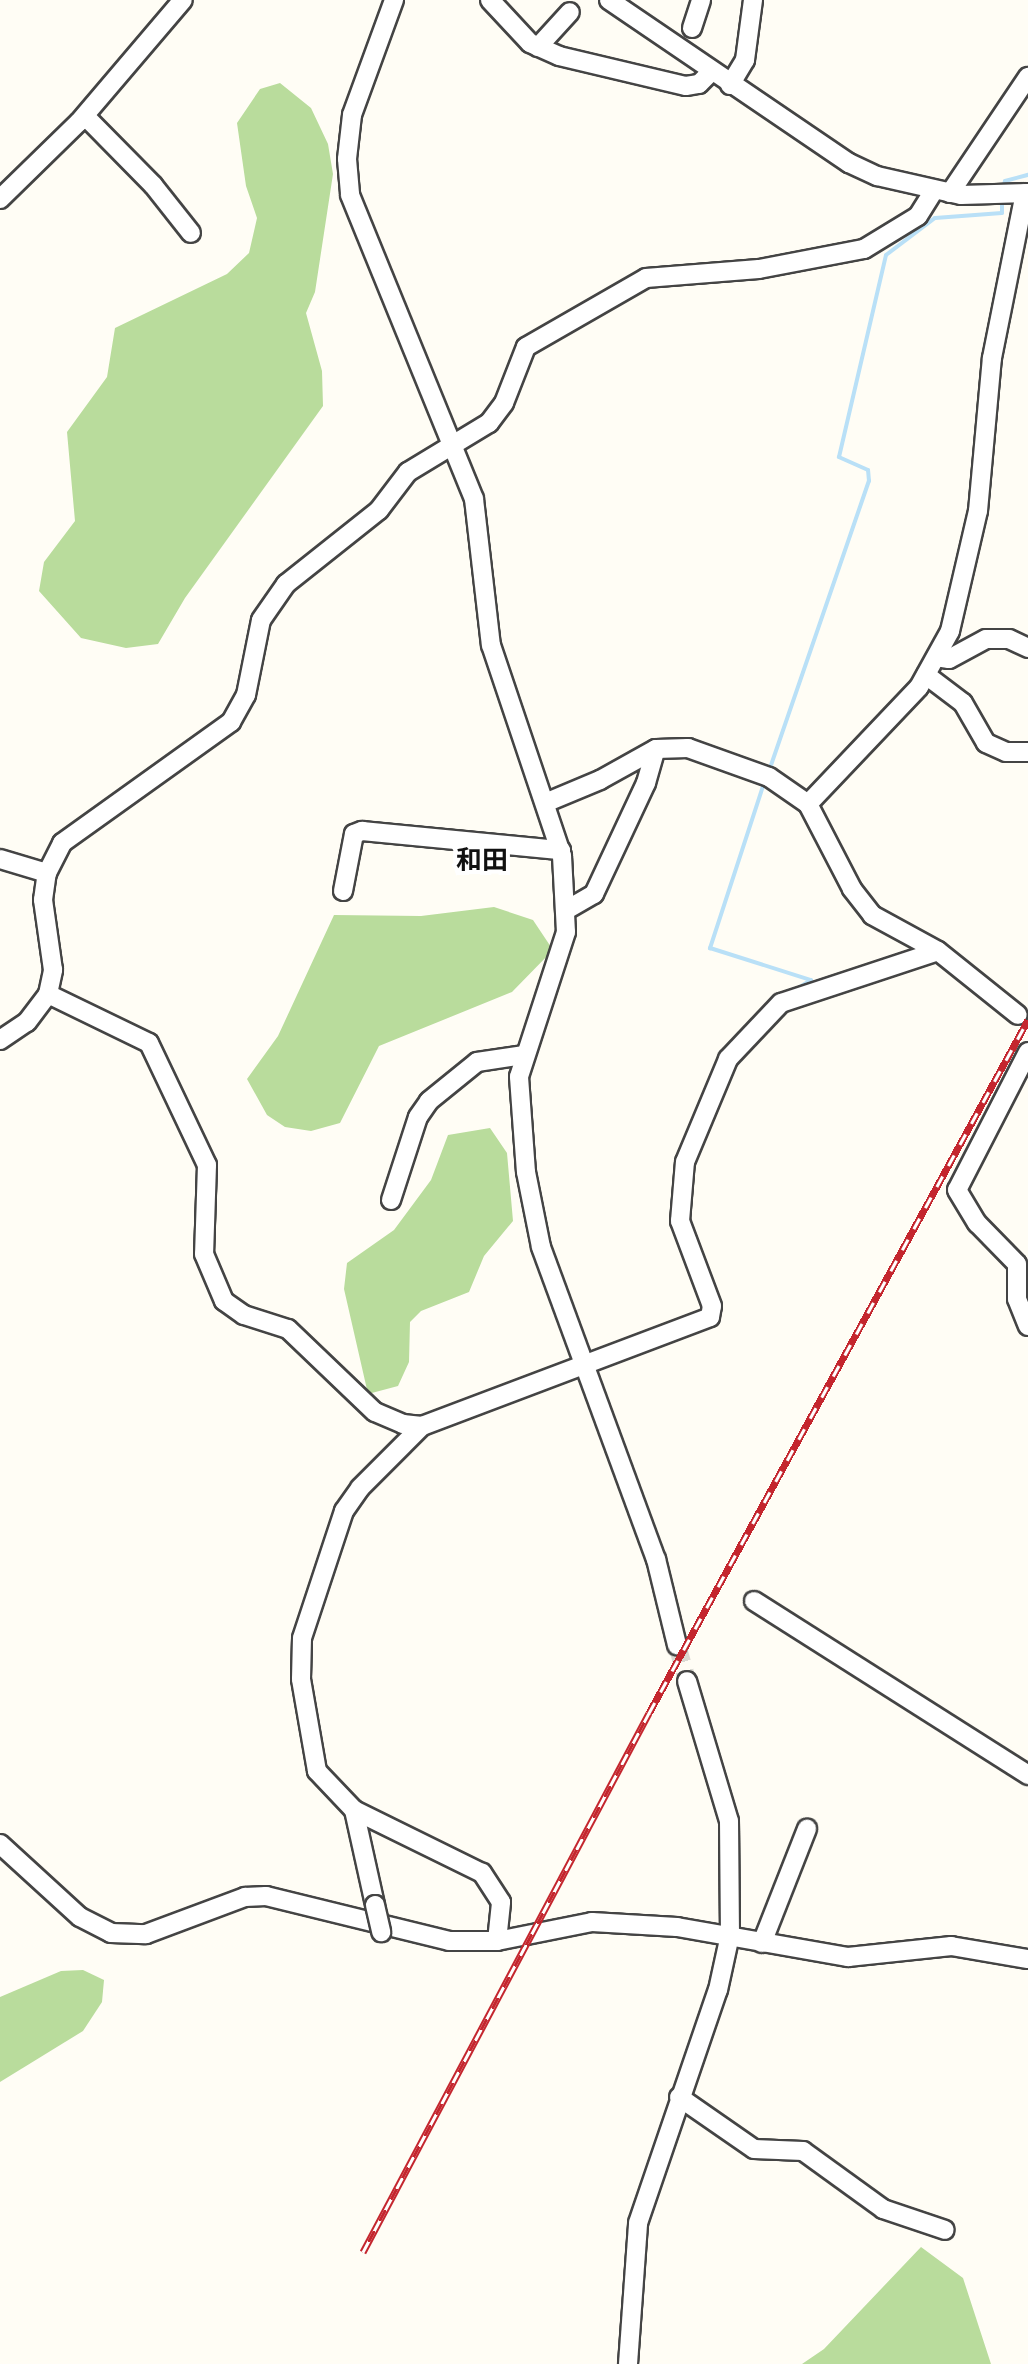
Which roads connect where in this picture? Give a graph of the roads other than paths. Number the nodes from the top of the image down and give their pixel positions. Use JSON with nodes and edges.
{"nodes":[{"id":1,"x":183,"y":0,"type":"edge"},
{"id":2,"x":394,"y":0,"type":"edge"},
{"id":3,"x":490,"y":0,"type":"edge"},
{"id":4,"x":609,"y":0,"type":"edge"},
{"id":5,"x":701,"y":0,"type":"edge"},
{"id":6,"x":753,"y":0,"type":"edge"},
{"id":7,"x":570,"y":12,"type":"dead end"},
{"id":8,"x":692,"y":28,"type":"dead end"},
{"id":9,"x":538,"y":47,"type":"junction"},
{"id":10,"x":711,"y":72,"type":"junction"},
{"id":11,"x":1028,"y":77,"type":"edge"},
{"id":12,"x":730,"y":85,"type":"junction"},
{"id":13,"x":85,"y":116,"type":"junction"},
{"id":14,"x":942,"y":191,"type":"junction"},
{"id":15,"x":1027,"y":193,"type":"edge"},
{"id":16,"x":0,"y":199,"type":"edge"},
{"id":17,"x":191,"y":233,"type":"dead end"},
{"id":18,"x":455,"y":447,"type":"junction"},
{"id":19,"x":1028,"y":648,"type":"edge"},
{"id":20,"x":936,"y":657,"type":"junction"},
{"id":21,"x":926,"y":675,"type":"junction"},
{"id":22,"x":656,"y":749,"type":"junction"},
{"id":23,"x":1028,"y":752,"type":"edge"},
{"id":24,"x":545,"y":803,"type":"junction"},
{"id":25,"x":808,"y":804,"type":"junction"},
{"id":26,"x":561,"y":850,"type":"junction"},
{"id":27,"x":0,"y":859,"type":"edge"},
{"id":28,"x":47,"y":873,"type":"junction"},
{"id":29,"x":343,"y":891,"type":"dead end"},
{"id":30,"x":568,"y":909,"type":"junction"},
{"id":31,"x":938,"y":951,"type":"junction"},
{"id":32,"x":48,"y":994,"type":"junction"},
{"id":33,"x":1018,"y":1015,"type":"dead end"},
{"id":34,"x":0,"y":1040,"type":"edge"},
{"id":35,"x":1028,"y":1052,"type":"edge"},
{"id":36,"x":524,"y":1055,"type":"junction"},
{"id":37,"x":391,"y":1200,"type":"dead end"},
{"id":38,"x":1028,"y":1326,"type":"edge"},
{"id":39,"x":583,"y":1363,"type":"junction"},
{"id":40,"x":422,"y":1426,"type":"junction"},
{"id":41,"x":754,"y":1601,"type":"dead end"},
{"id":42,"x":677,"y":1645,"type":"tunnel mouth"},
{"id":43,"x":687,"y":1681,"type":"tunnel mouth"},
{"id":44,"x":1028,"y":1775,"type":"edge"},
{"id":45,"x":354,"y":1810,"type":"junction"},
{"id":46,"x":807,"y":1829,"type":"dead end"},
{"id":47,"x":0,"y":1844,"type":"edge"},
{"id":48,"x":381,"y":1932,"type":"dead end"},
{"id":49,"x":730,"y":1935,"type":"junction"},
{"id":50,"x":497,"y":1941,"type":"junction"},
{"id":51,"x":762,"y":1943,"type":"junction"},
{"id":52,"x":1028,"y":1959,"type":"edge"},
{"id":53,"x":679,"y":2097,"type":"junction"},
{"id":54,"x":945,"y":2230,"type":"dead end"},
{"id":55,"x":628,"y":2364,"type":"edge"}],
"edges":[{"from":1,"to":13,"type":"street"},
{"from":2,"to":18,"type":"street"},
{"from":3,"to":9,"type":"street"},
{"from":4,"to":10,"type":"street"},
{"from":5,"to":8,"type":"street"},
{"from":6,"to":12,"type":"street"},
{"from":7,"to":9,"type":"street"},
{"from":9,"to":10,"type":"street"},
{"from":10,"to":12,"type":"street"},
{"from":11,"to":14,"type":"street"},
{"from":12,"to":14,"type":"street"},
{"from":13,"to":16,"type":"street"},
{"from":13,"to":17,"type":"street"},
{"from":14,"to":15,"type":"street"},
{"from":14,"to":18,"type":"street"},
{"from":15,"to":20,"type":"street"},
{"from":18,"to":24,"type":"street"},
{"from":18,"to":28,"type":"street"},
{"from":19,"to":20,"type":"street"},
{"from":20,"to":21,"type":"street"},
{"from":21,"to":23,"type":"street"},
{"from":21,"to":25,"type":"street"},
{"from":22,"to":24,"type":"street"},
{"from":22,"to":25,"type":"street"},
{"from":22,"to":30,"type":"street"},
{"from":24,"to":26,"type":"street"},
{"from":25,"to":31,"type":"street"},
{"from":26,"to":29,"type":"street"},
{"from":26,"to":30,"type":"street"},
{"from":27,"to":28,"type":"street"},
{"from":28,"to":32,"type":"street"},
{"from":30,"to":36,"type":"street"},
{"from":31,"to":33,"type":"street"},
{"from":31,"to":39,"type":"street"},
{"from":32,"to":34,"type":"street"},
{"from":32,"to":40,"type":"street"},
{"from":35,"to":38,"type":"street"},
{"from":36,"to":37,"type":"street"},
{"from":36,"to":39,"type":"street"},
{"from":39,"to":40,"type":"street"},
{"from":39,"to":42,"type":"street"},
{"from":40,"to":45,"type":"street"},
{"from":41,"to":44,"type":"street"},
{"from":43,"to":49,"type":"street"},
{"from":45,"to":48,"type":"street","bridge":true},
{"from":45,"to":50,"type":"street"},
{"from":46,"to":51,"type":"street"},
{"from":47,"to":50,"type":"street"},
{"from":49,"to":50,"type":"street"},
{"from":49,"to":51,"type":"street"},
{"from":49,"to":53,"type":"street"},
{"from":51,"to":52,"type":"street"},
{"from":53,"to":54,"type":"street"},
{"from":53,"to":55,"type":"street"}]}
